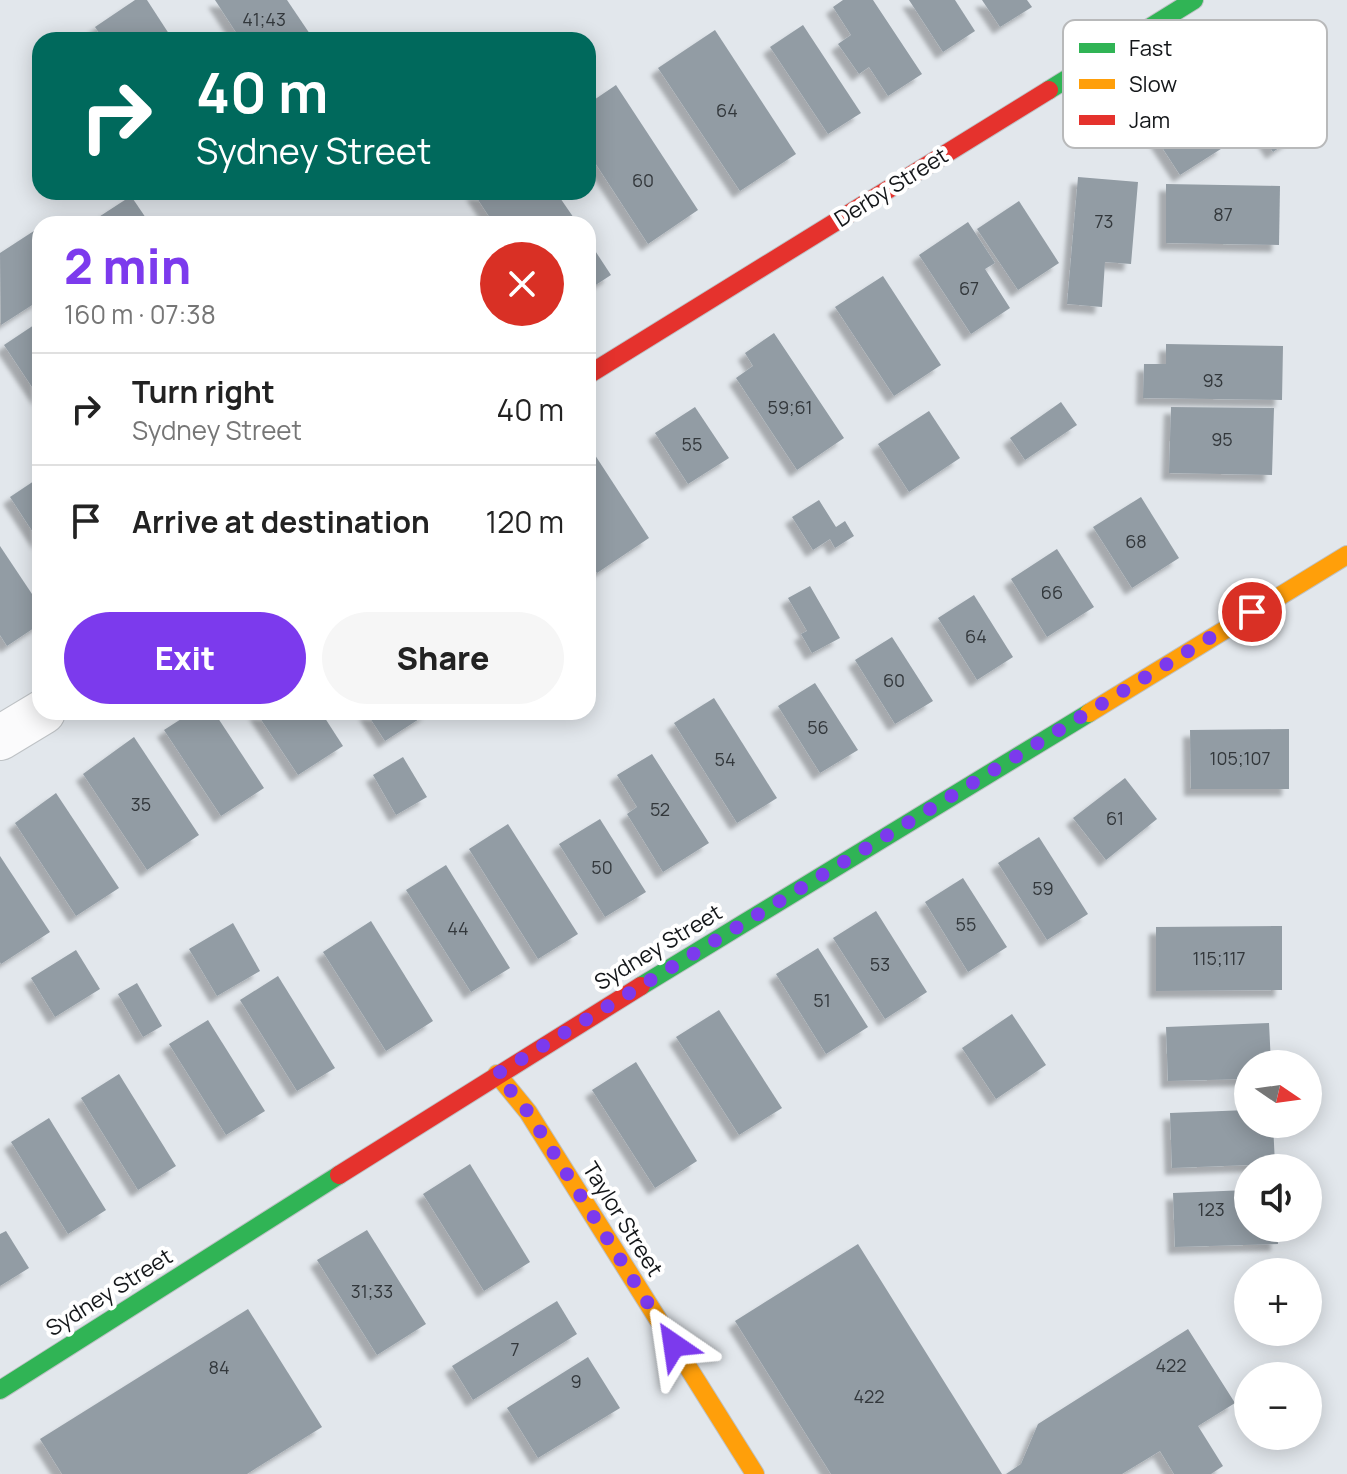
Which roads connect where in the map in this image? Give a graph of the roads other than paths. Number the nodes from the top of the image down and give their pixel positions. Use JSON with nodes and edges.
{"nodes":[{"id":1,"x":1194,"y":0,"type":"edge"},
{"id":2,"x":1162,"y":20,"type":"edge"},
{"id":3,"x":1063,"y":81,"type":"edge"},
{"id":4,"x":596,"y":370,"type":"edge"},
{"id":5,"x":1347,"y":555,"type":"edge"},
{"id":6,"x":32,"y":719,"type":"edge"},
{"id":7,"x":0,"y":738,"type":"edge"},
{"id":8,"x":497,"y":1074,"type":"junction"},
{"id":9,"x":0,"y":1390,"type":"edge"},
{"id":10,"x":755,"y":1474,"type":"edge"}],
"edges":[{"from":1,"to":2,"type":"street","name":"Derby Street"},
{"from":3,"to":4,"type":"street","name":"Derby Street"},
{"from":5,"to":8,"type":"street","name":"Sydney Street"},
{"from":6,"to":7,"type":"street"},
{"from":8,"to":9,"type":"street","name":"Sydney Street"},
{"from":8,"to":10,"type":"street","name":"Taylor Street"}]}
